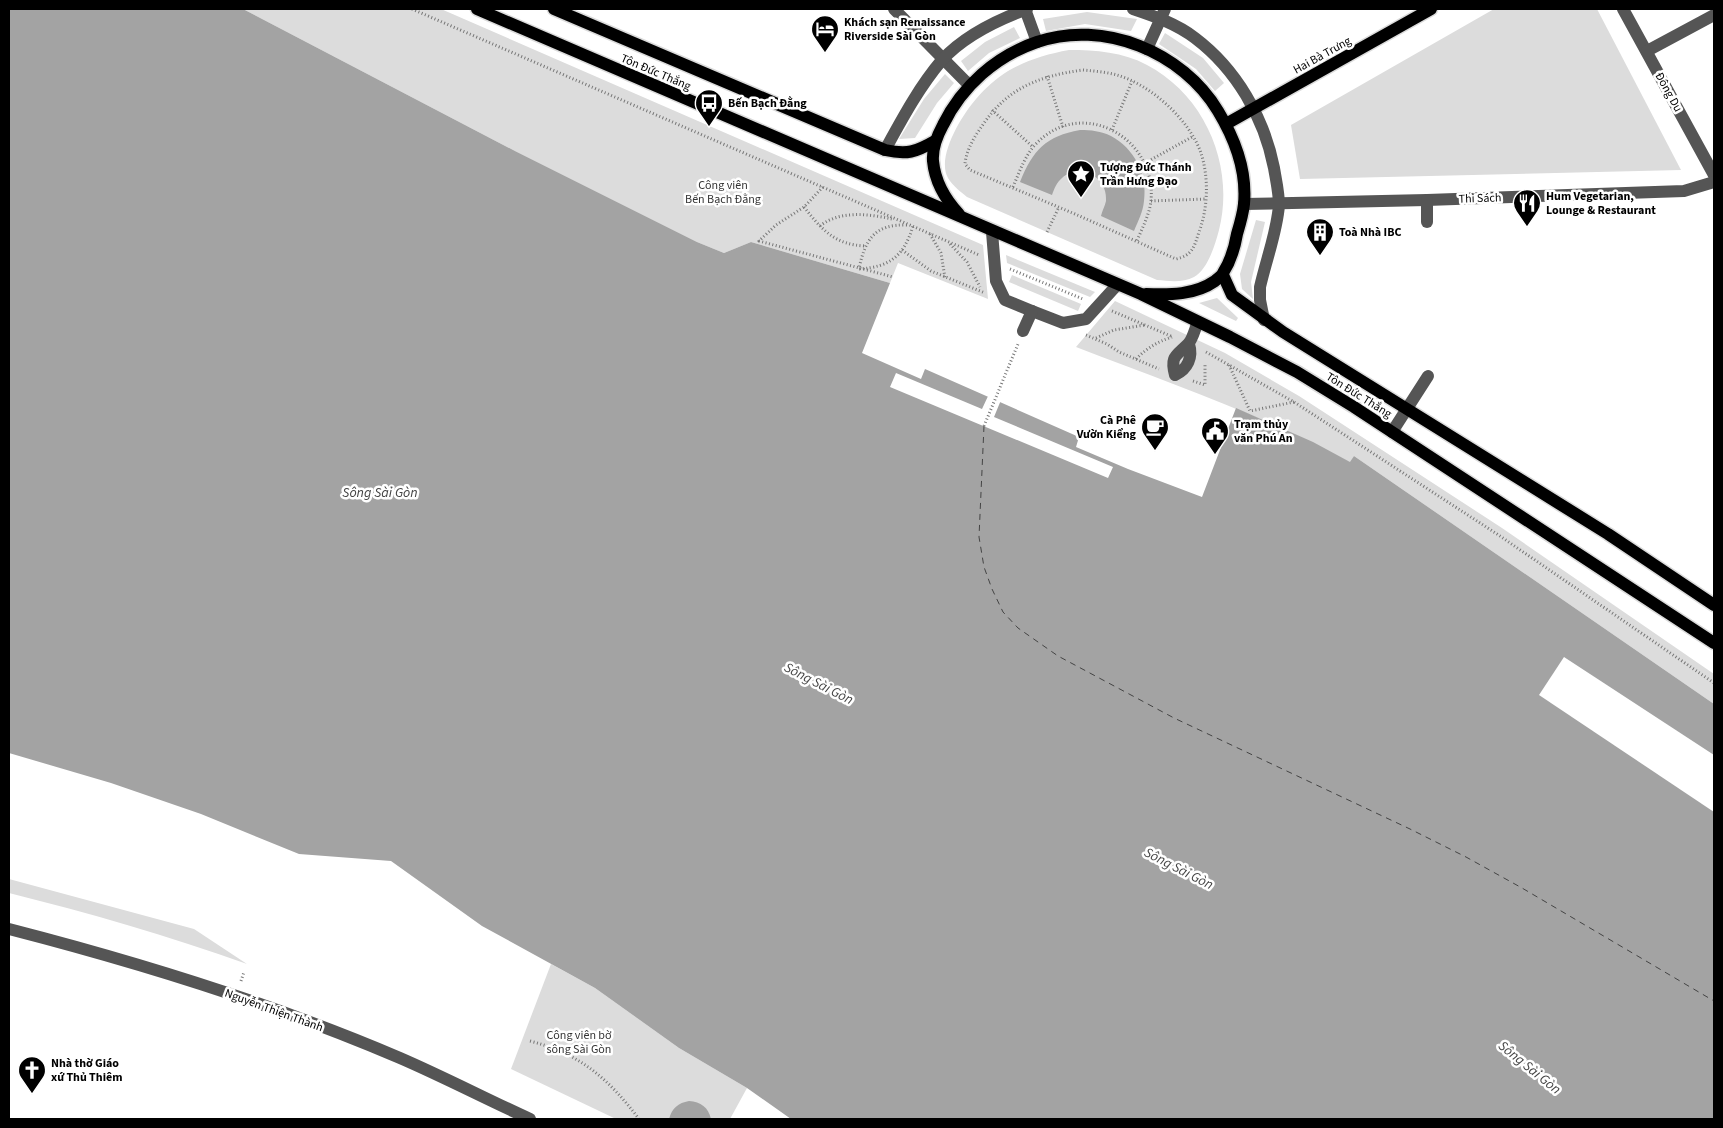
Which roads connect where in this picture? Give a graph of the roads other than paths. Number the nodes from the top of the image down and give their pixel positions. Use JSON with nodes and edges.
{"nodes":[{"id":1,"x":477,"y":9,"type":"edge"},
{"id":2,"x":554,"y":9,"type":"edge"},
{"id":3,"x":894,"y":9,"type":"edge"},
{"id":4,"x":1026,"y":9,"type":"edge"},
{"id":5,"x":1133,"y":9,"type":"edge"},
{"id":6,"x":1624,"y":9,"type":"edge"},
{"id":7,"x":1426,"y":10,"type":"edge"},
{"id":8,"x":1163,"y":14,"type":"edge"},
{"id":9,"x":1714,"y":15,"type":"edge"},
{"id":10,"x":1037,"y":42,"type":"junction"},
{"id":11,"x":1147,"y":49,"type":"junction"},
{"id":12,"x":1647,"y":51,"type":"junction"},
{"id":13,"x":943,"y":59,"type":"junction"},
{"id":14,"x":969,"y":85,"type":"junction"},
{"id":15,"x":1254,"y":108,"type":"junction"},
{"id":16,"x":1226,"y":124,"type":"junction"},
{"id":17,"x":935,"y":141,"type":"junction"},
{"id":18,"x":885,"y":150,"type":"junction"},
{"id":19,"x":1714,"y":175,"type":"edge"},
{"id":20,"x":1714,"y":182,"type":"edge"},
{"id":21,"x":1427,"y":200,"type":"junction"},
{"id":22,"x":1244,"y":204,"type":"junction"},
{"id":23,"x":1279,"y":204,"type":"junction"},
{"id":24,"x":962,"y":218,"type":"junction"},
{"id":25,"x":1427,"y":222,"type":"dead end"},
{"id":26,"x":992,"y":232,"type":"junction"},
{"id":27,"x":1223,"y":275,"type":"junction"},
{"id":28,"x":1117,"y":285,"type":"junction"},
{"id":29,"x":1141,"y":294,"type":"junction"},
{"id":30,"x":1032,"y":311,"type":"junction"},
{"id":31,"x":1264,"y":320,"type":"junction"},
{"id":32,"x":1198,"y":322,"type":"junction"},
{"id":33,"x":1023,"y":332,"type":"road end"},
{"id":34,"x":1175,"y":375,"type":"road end"},
{"id":35,"x":1428,"y":376,"type":"dead end"},
{"id":36,"x":1406,"y":409,"type":"junction"},
{"id":37,"x":1392,"y":432,"type":"junction"},
{"id":38,"x":1714,"y":605,"type":"edge"},
{"id":39,"x":1714,"y":643,"type":"edge"},
{"id":40,"x":9,"y":929,"type":"edge"},
{"id":41,"x":530,"y":1119,"type":"edge"}],
"edges":[{"from":1,"to":24,"type":"main road","name":"Tôn Ðức Thắng"},
{"from":2,"to":18,"type":"main road","name":"Tôn Ðức Thắng"},
{"from":3,"to":13,"type":"street"},
{"from":4,"to":10,"type":"street"},
{"from":4,"to":13,"type":"street"},
{"from":5,"to":8,"type":"street"},
{"from":6,"to":12,"type":"street","name":"Đông Du"},
{"from":7,"to":15,"type":"main road","name":"Hai Bà Trưng"},
{"from":8,"to":11,"type":"street"},
{"from":8,"to":15,"type":"street"},
{"from":9,"to":12,"type":"street"},
{"from":10,"to":11,"type":"main road"},
{"from":10,"to":14,"type":"main road"},
{"from":11,"to":16,"type":"main road"},
{"from":12,"to":19,"type":"street","name":"Đông Du"},
{"from":13,"to":14,"type":"street"},
{"from":13,"to":18,"type":"street"},
{"from":14,"to":17,"type":"main road"},
{"from":15,"to":16,"type":"main road","name":"Hai Bà Trưng"},
{"from":15,"to":23,"type":"street"},
{"from":16,"to":22,"type":"main road"},
{"from":17,"to":18,"type":"main road","name":"Tôn Ðức Thắng"},
{"from":17,"to":24,"type":"main road"},
{"from":20,"to":21,"type":"street","name":"Thi Sách"},
{"from":21,"to":23,"type":"street","name":"Thi Sách"},
{"from":21,"to":25,"type":"street"},
{"from":22,"to":23,"type":"street","name":"Thi Sách"},
{"from":22,"to":27,"type":"main road"},
{"from":23,"to":31,"type":"street"},
{"from":24,"to":26,"type":"main road","name":"Tôn Đức Thắng"},
{"from":26,"to":28,"type":"main road","name":"Tôn Đức Thắng"},
{"from":26,"to":30,"type":"street"},
{"from":27,"to":29,"type":"main road"},
{"from":27,"to":31,"type":"main road","name":"Tôn Đức Thắng"},
{"from":28,"to":29,"type":"main road","name":"Tôn Đức Thắng"},
{"from":28,"to":30,"type":"street"},
{"from":29,"to":32,"type":"main road","name":"Tôn Đức Thắng"},
{"from":30,"to":33,"type":"street"},
{"from":31,"to":36,"type":"main road","name":"Tôn Đức Thắng"},
{"from":32,"to":34,"type":"street"},
{"from":32,"to":37,"type":"main road","name":"Tôn Đức Thắng"},
{"from":35,"to":36,"type":"street"},
{"from":36,"to":37,"type":"street"},
{"from":36,"to":38,"type":"main road","name":"Tôn Đức Thắng"},
{"from":37,"to":39,"type":"main road","name":"Tôn Đức Thắng"},
{"from":40,"to":41,"type":"street","name":"Nguyễn Thiện Thành"}]}
